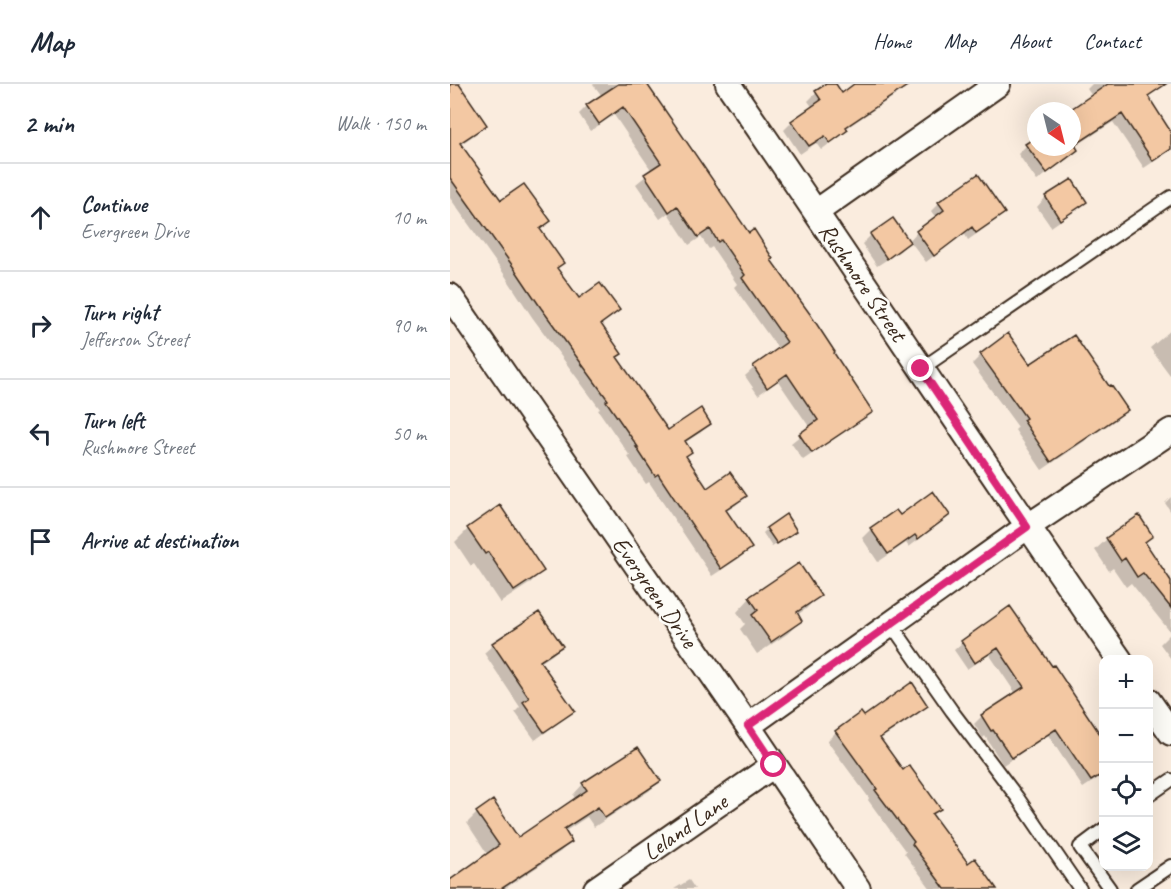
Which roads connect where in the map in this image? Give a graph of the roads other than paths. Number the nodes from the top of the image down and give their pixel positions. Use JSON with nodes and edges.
{"nodes":[{"id":1,"x":728,"y":84,"type":"edge"},
{"id":2,"x":998,"y":84,"type":"edge"},
{"id":3,"x":1171,"y":197,"type":"edge"},
{"id":4,"x":816,"y":212,"type":"junction"},
{"id":5,"x":450,"y":296,"type":"edge"},
{"id":6,"x":921,"y":369,"type":"junction"},
{"id":7,"x":1171,"y":431,"type":"edge"},
{"id":8,"x":1027,"y":527,"type":"junction"},
{"id":9,"x":891,"y":624,"type":"junction"},
{"id":10,"x":1117,"y":655,"type":"edge"},
{"id":11,"x":1153,"y":706,"type":"edge"},
{"id":12,"x":748,"y":726,"type":"junction"},
{"id":13,"x":1171,"y":732,"type":"edge"},
{"id":14,"x":774,"y":765,"type":"junction"},
{"id":15,"x":1171,"y":780,"type":"edge"},
{"id":16,"x":1153,"y":793,"type":"edge"},
{"id":17,"x":1099,"y":833,"type":"edge"},
{"id":18,"x":1171,"y":866,"type":"edge"},
{"id":19,"x":596,"y":889,"type":"edge"},
{"id":20,"x":858,"y":889,"type":"edge"},
{"id":21,"x":1080,"y":889,"type":"edge"},
{"id":22,"x":1110,"y":889,"type":"edge"},
{"id":23,"x":1137,"y":889,"type":"edge"}],
"edges":[{"from":1,"to":4,"type":"street","name":"Rushmore Street"},
{"from":2,"to":4,"type":"street"},
{"from":3,"to":6,"type":"lane"},
{"from":4,"to":6,"type":"street","name":"Rushmore Street"},
{"from":5,"to":12,"type":"street","name":"Evergreen Drive"},
{"from":6,"to":8,"type":"street","name":"Rushmore Street"},
{"from":7,"to":8,"type":"street"},
{"from":8,"to":9,"type":"street"},
{"from":8,"to":10,"type":"street","name":"Rushmore Street"},
{"from":9,"to":12,"type":"street"},
{"from":9,"to":21,"type":"lane"},
{"from":11,"to":13,"type":"street"},
{"from":12,"to":14,"type":"street","name":"Evergreen Drive"},
{"from":14,"to":19,"type":"street","name":"Leland Lane"},
{"from":14,"to":20,"type":"street","name":"Evergreen Drive"},
{"from":15,"to":16,"type":"lane"},
{"from":17,"to":22,"type":"lane"},
{"from":18,"to":23,"type":"lane"}]}
